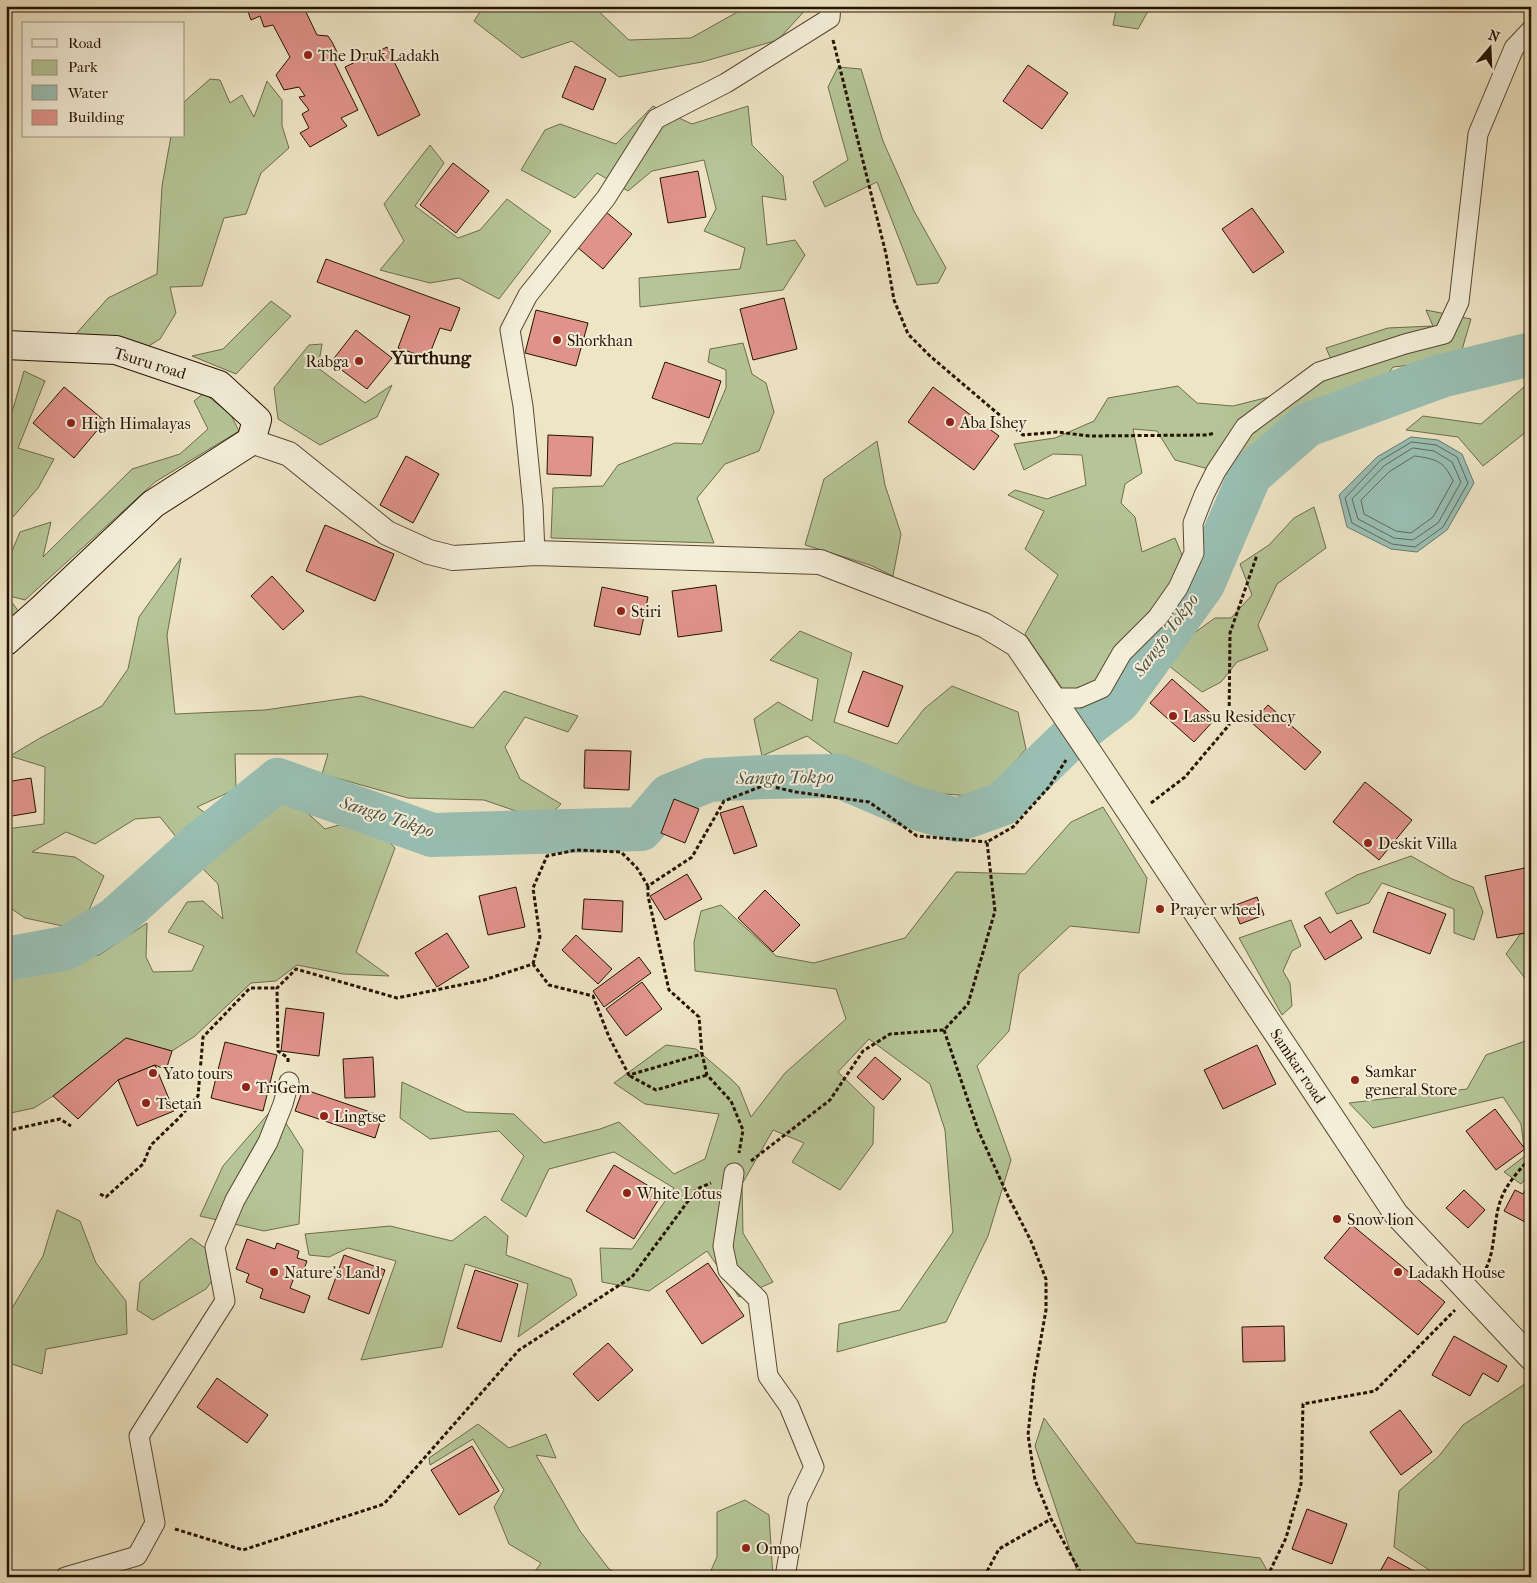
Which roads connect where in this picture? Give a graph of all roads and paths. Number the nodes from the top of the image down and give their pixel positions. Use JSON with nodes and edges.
{"nodes":[{"id":1,"x":830,"y":12,"type":"edge"},
{"id":2,"x":1531,"y":30,"type":"edge"},
{"id":3,"x":6,"y":345,"type":"edge"},
{"id":4,"x":1245,"y":427,"type":"junction"},
{"id":5,"x":251,"y":441,"type":"junction"},
{"id":6,"x":535,"y":553,"type":"junction"},
{"id":7,"x":1257,"y":555,"type":"dead end"},
{"id":8,"x":6,"y":641,"type":"edge"},
{"id":9,"x":1052,"y":698,"type":"junction"},
{"id":10,"x":1080,"y":754,"type":"junction"},
{"id":11,"x":1133,"y":817,"type":"junction"},
{"id":12,"x":987,"y":842,"type":"junction"},
{"id":13,"x":648,"y":886,"type":"junction"},
{"id":14,"x":533,"y":964,"type":"junction"},
{"id":15,"x":277,"y":988,"type":"junction"},
{"id":16,"x":944,"y":1030,"type":"junction"},
{"id":17,"x":702,"y":1054,"type":"junction"},
{"id":18,"x":707,"y":1075,"type":"junction"},
{"id":19,"x":629,"y":1076,"type":"junction"},
{"id":20,"x":289,"y":1082,"type":"joint"},
{"id":21,"x":72,"y":1126,"type":"dead end"},
{"id":22,"x":6,"y":1131,"type":"edge"},
{"id":23,"x":1531,"y":1157,"type":"edge"},
{"id":24,"x":734,"y":1173,"type":"junction"},
{"id":25,"x":100,"y":1194,"type":"dead end"},
{"id":26,"x":1470,"y":1294,"type":"junction"},
{"id":27,"x":1531,"y":1358,"type":"edge"},
{"id":28,"x":1050,"y":1518,"type":"junction"},
{"id":29,"x":156,"y":1523,"type":"junction"},
{"id":30,"x":65,"y":1577,"type":"edge"},
{"id":31,"x":785,"y":1577,"type":"edge"},
{"id":32,"x":984,"y":1577,"type":"edge"},
{"id":33,"x":1083,"y":1577,"type":"edge"},
{"id":34,"x":1267,"y":1577,"type":"edge"}],
"edges":[{"from":1,"to":4,"type":"path"},
{"from":1,"to":6,"type":"street"},
{"from":2,"to":4,"type":"street"},
{"from":3,"to":5,"type":"main road","name":"Tsuru road"},
{"from":4,"to":9,"type":"street"},
{"from":5,"to":6,"type":"street","name":"Samkar road"},
{"from":5,"to":8,"type":"main road"},
{"from":6,"to":9,"type":"street","name":"Samkar road"},
{"from":7,"to":11,"type":"path"},
{"from":9,"to":10,"type":"street","name":"Samkar road"},
{"from":10,"to":11,"type":"street","name":"Samkar road"},
{"from":10,"to":12,"type":"path"},
{"from":11,"to":26,"type":"street","name":"Samkar road"},
{"from":12,"to":13,"type":"path"},
{"from":12,"to":16,"type":"path"},
{"from":13,"to":14,"type":"path"},
{"from":13,"to":17,"type":"path"},
{"from":14,"to":15,"type":"path"},
{"from":14,"to":19,"type":"path"},
{"from":15,"to":20,"type":"path"},
{"from":15,"to":25,"type":"path"},
{"from":16,"to":24,"type":"path"},
{"from":16,"to":28,"type":"path"},
{"from":17,"to":18,"type":"path"},
{"from":17,"to":19,"type":"path"},
{"from":18,"to":19,"type":"path"},
{"from":18,"to":24,"type":"path"},
{"from":20,"to":29,"type":"street"},
{"from":21,"to":22,"type":"path"},
{"from":23,"to":26,"type":"path"},
{"from":24,"to":29,"type":"path"},
{"from":24,"to":31,"type":"street"},
{"from":26,"to":27,"type":"street","name":"Samkar road"},
{"from":26,"to":34,"type":"path"},
{"from":28,"to":32,"type":"path"},
{"from":28,"to":33,"type":"path"},
{"from":29,"to":30,"type":"street"}]}
